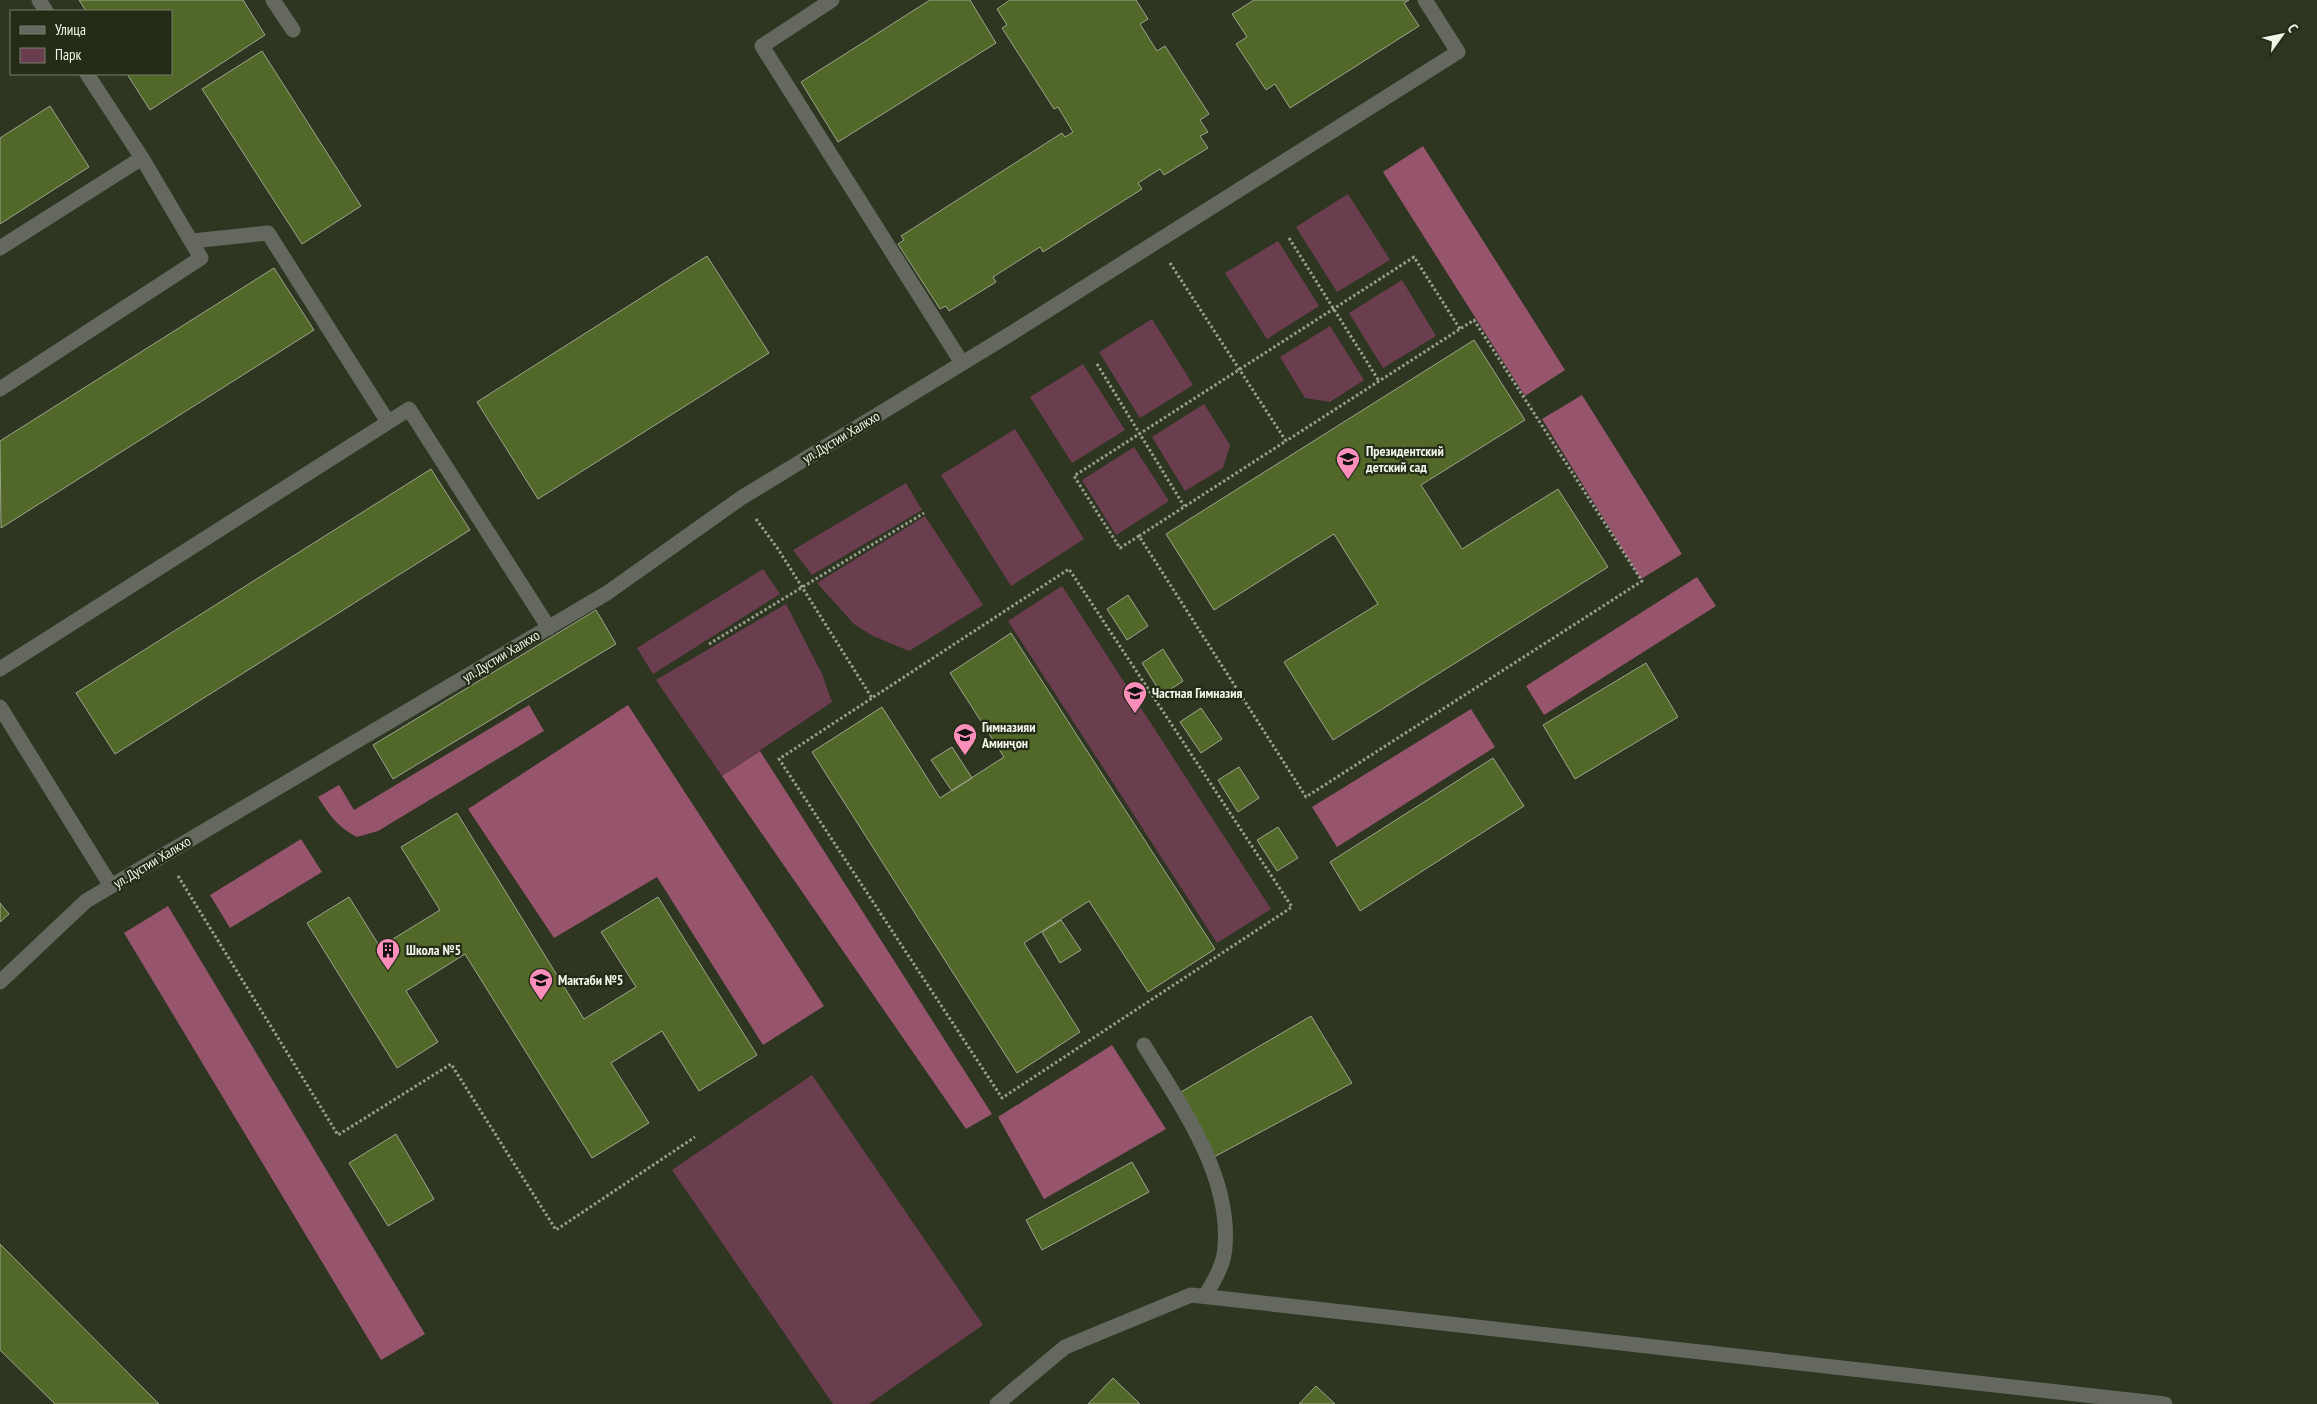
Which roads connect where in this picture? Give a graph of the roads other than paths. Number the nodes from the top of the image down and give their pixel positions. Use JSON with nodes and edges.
{"nodes":[{"id":1,"x":273,"y":0,"type":"edge"},
{"id":2,"x":832,"y":0,"type":"edge"},
{"id":3,"x":1425,"y":0,"type":"edge"},
{"id":4,"x":293,"y":30,"type":"dead end"},
{"id":5,"x":88,"y":75,"type":"edge"},
{"id":6,"x":142,"y":158,"type":"junction"},
{"id":7,"x":192,"y":241,"type":"junction"},
{"id":8,"x":0,"y":248,"type":"edge"},
{"id":9,"x":962,"y":363,"type":"junction"},
{"id":10,"x":0,"y":390,"type":"edge"},
{"id":11,"x":388,"y":422,"type":"junction"},
{"id":12,"x":548,"y":628,"type":"junction"},
{"id":13,"x":0,"y":670,"type":"edge"},
{"id":14,"x":0,"y":707,"type":"edge"},
{"id":15,"x":111,"y":886,"type":"junction"},
{"id":16,"x":0,"y":982,"type":"edge"},
{"id":17,"x":1144,"y":1045,"type":"dead end"},
{"id":18,"x":1205,"y":1296,"type":"junction"},
{"id":19,"x":997,"y":1404,"type":"edge"},
{"id":20,"x":2159,"y":1404,"type":"edge"},
{"id":21,"x":2165,"y":1404,"type":"edge"}],
"edges":[{"from":1,"to":4,"type":"street"},
{"from":2,"to":9,"type":"street"},
{"from":3,"to":9,"type":"street","name":"ул. Дустии Халкхо"},
{"from":5,"to":6,"type":"street"},
{"from":6,"to":7,"type":"street"},
{"from":6,"to":8,"type":"street"},
{"from":7,"to":10,"type":"street"},
{"from":7,"to":11,"type":"street"},
{"from":9,"to":12,"type":"street","name":"ул. Дустии Халкхо"},
{"from":11,"to":12,"type":"street"},
{"from":11,"to":13,"type":"street"},
{"from":12,"to":15,"type":"street","name":"ул. Дустии Халкхо"},
{"from":14,"to":15,"type":"street"},
{"from":15,"to":16,"type":"street","name":"ул. Дустии Халкхо"},
{"from":17,"to":18,"type":"street"},
{"from":18,"to":19,"type":"street"},
{"from":18,"to":20,"type":"street"},
{"from":20,"to":21,"type":"street"}]}
